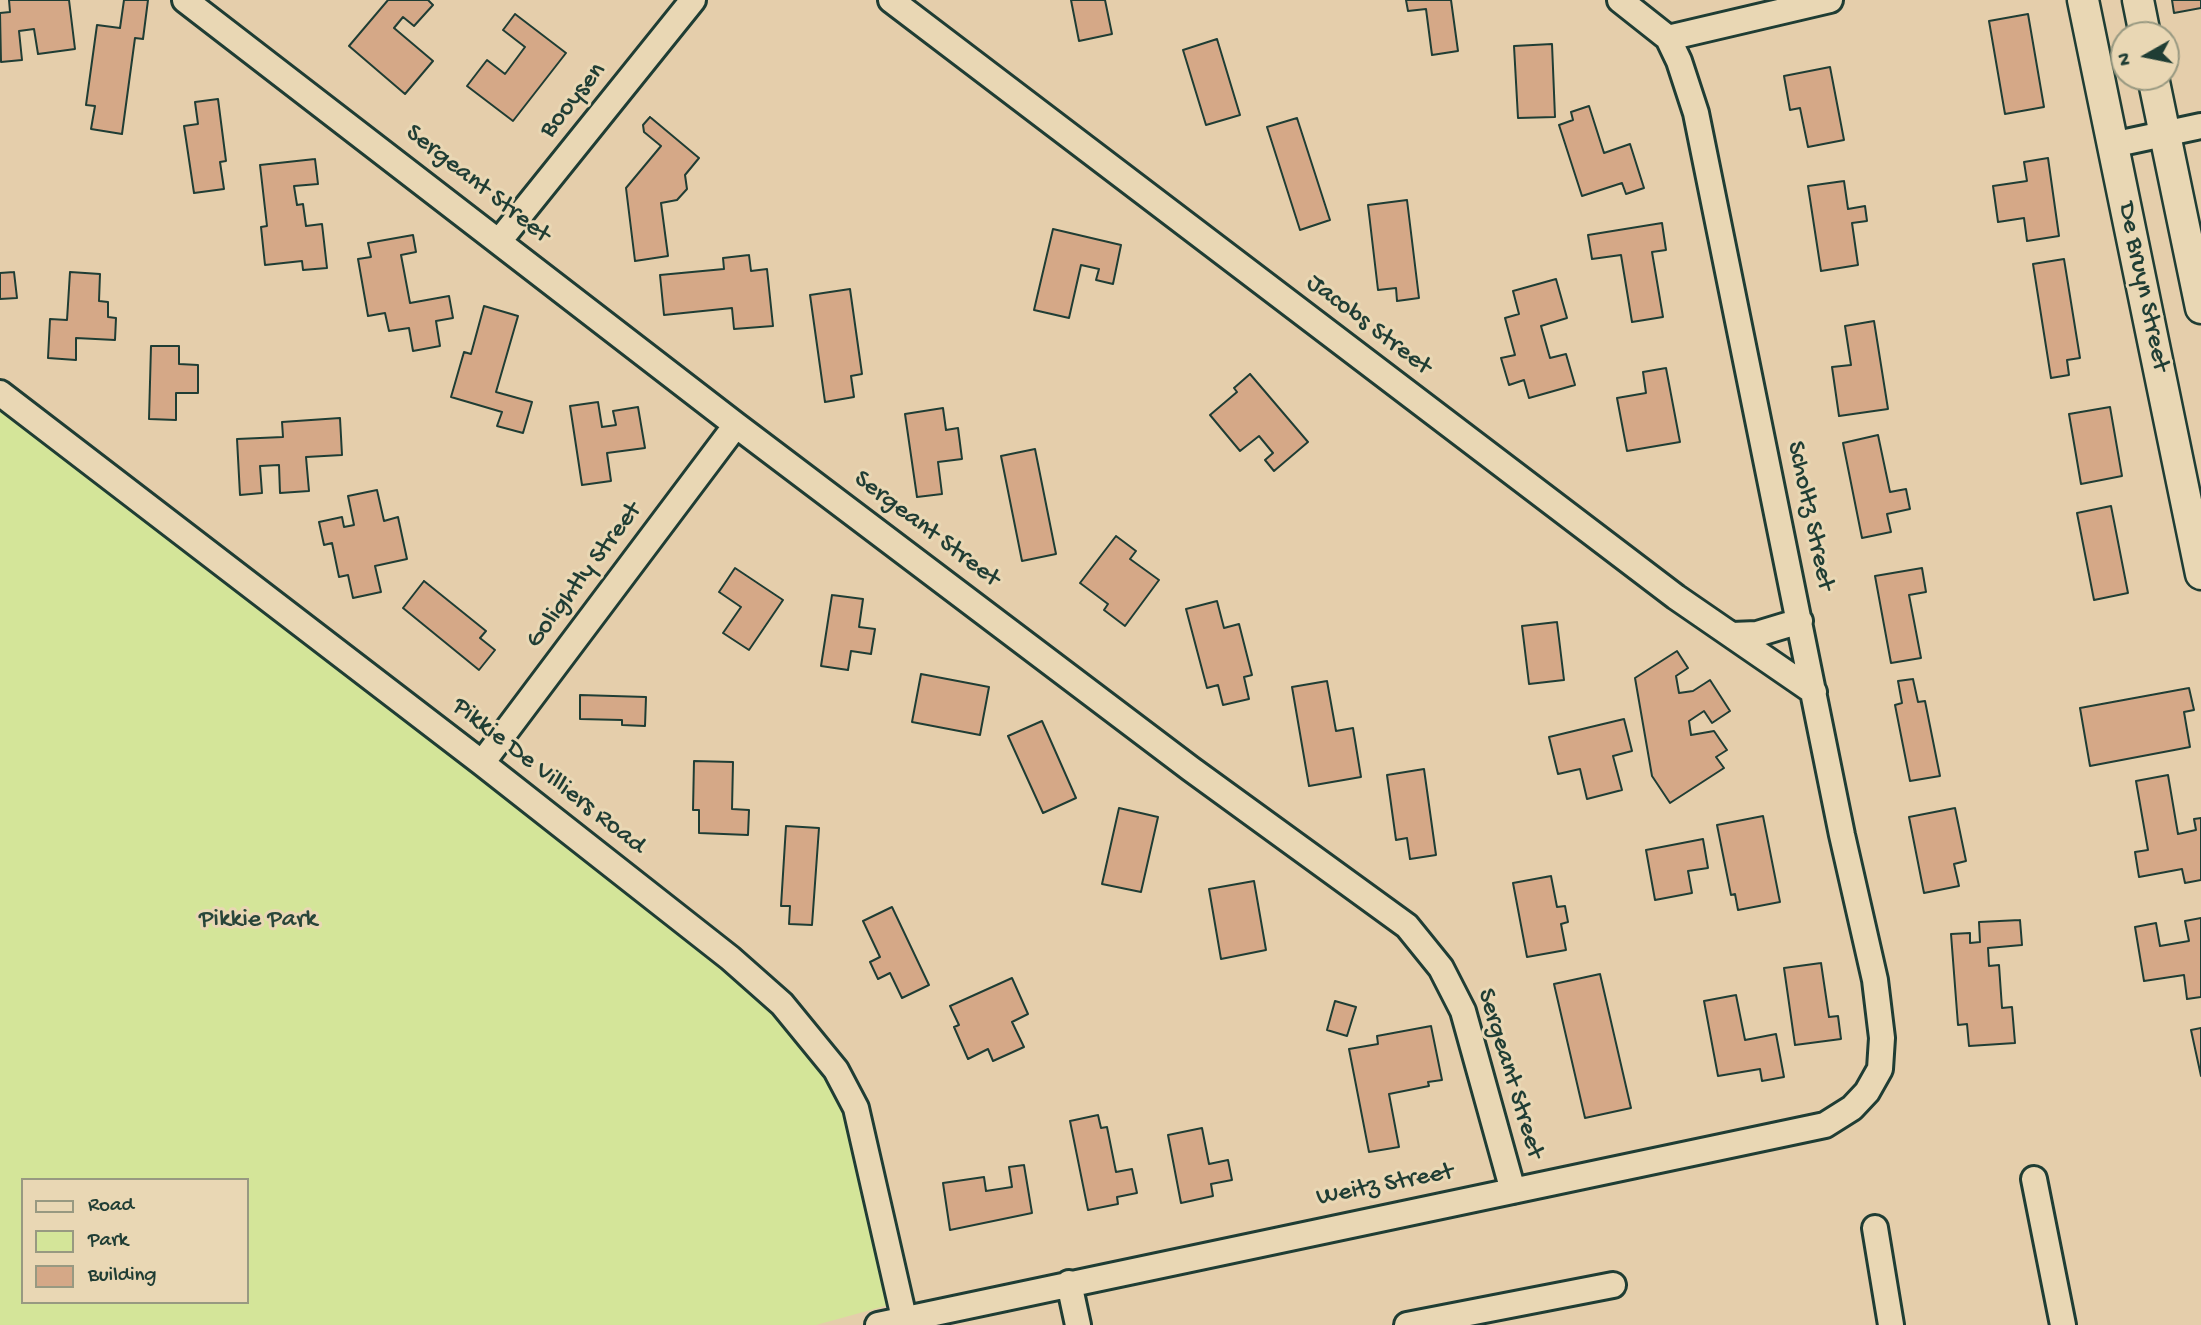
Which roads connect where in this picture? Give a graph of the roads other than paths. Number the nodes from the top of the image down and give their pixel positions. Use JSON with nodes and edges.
{"nodes":[{"id":1,"x":185,"y":0,"type":"edge"},
{"id":2,"x":693,"y":0,"type":"edge"},
{"id":3,"x":891,"y":0,"type":"edge"},
{"id":4,"x":1620,"y":0,"type":"edge"},
{"id":5,"x":1830,"y":0,"type":"edge"},
{"id":6,"x":2083,"y":0,"type":"edge"},
{"id":7,"x":2138,"y":0,"type":"edge"},
{"id":8,"x":2142,"y":21,"type":"edge"},
{"id":9,"x":1668,"y":38,"type":"junction"},
{"id":10,"x":2156,"y":91,"type":"edge"},
{"id":11,"x":2201,"y":126,"type":"edge"},
{"id":12,"x":2165,"y":133,"type":"junction"},
{"id":13,"x":2112,"y":145,"type":"junction"},
{"id":14,"x":500,"y":240,"type":"junction"},
{"id":15,"x":2201,"y":308,"type":"edge"},
{"id":16,"x":0,"y":393,"type":"edge"},
{"id":17,"x":736,"y":425,"type":"junction"},
{"id":18,"x":2201,"y":574,"type":"edge"},
{"id":19,"x":1800,"y":621,"type":"junction"},
{"id":20,"x":1732,"y":635,"type":"junction"},
{"id":21,"x":1814,"y":692,"type":"junction"},
{"id":22,"x":482,"y":763,"type":"junction"},
{"id":23,"x":1880,"y":1069,"type":"joint"},
{"id":24,"x":2034,"y":1179,"type":"dead end"},
{"id":25,"x":1513,"y":1191,"type":"junction"},
{"id":26,"x":1875,"y":1228,"type":"dead end"},
{"id":27,"x":1069,"y":1283,"type":"junction"},
{"id":28,"x":1613,"y":1285,"type":"dead end"},
{"id":29,"x":904,"y":1318,"type":"junction"},
{"id":30,"x":1458,"y":1319,"type":"edge"},
{"id":31,"x":878,"y":1325,"type":"edge"},
{"id":32,"x":1078,"y":1325,"type":"edge"},
{"id":33,"x":1407,"y":1325,"type":"edge"},
{"id":34,"x":1891,"y":1325,"type":"edge"},
{"id":35,"x":2063,"y":1325,"type":"edge"}],
"edges":[{"from":1,"to":14,"type":"street","name":"Sergeant Street"},
{"from":2,"to":14,"type":"street","name":"Booysen"},
{"from":3,"to":20,"type":"street","name":"Jacobs Street"},
{"from":4,"to":9,"type":"street","name":"Scholtz Street"},
{"from":5,"to":9,"type":"street"},
{"from":6,"to":13,"type":"street","name":"De Bruyn Street"},
{"from":7,"to":8,"type":"street"},
{"from":9,"to":19,"type":"street","name":"Scholtz Street"},
{"from":10,"to":12,"type":"street","name":"De Bruyn Street"},
{"from":11,"to":12,"type":"street"},
{"from":12,"to":13,"type":"street"},
{"from":12,"to":15,"type":"street","name":"De Bruyn Street"},
{"from":13,"to":18,"type":"street","name":"De Bruyn Street"},
{"from":14,"to":17,"type":"street","name":"Sergeant Street"},
{"from":16,"to":22,"type":"street","name":"Pikkie De Villiers Road"},
{"from":17,"to":22,"type":"street","name":"Golightly Street"},
{"from":17,"to":25,"type":"street","name":"Sergeant Street"},
{"from":19,"to":20,"type":"street"},
{"from":19,"to":21,"type":"street","name":"Scholtz Street"},
{"from":20,"to":21,"type":"street","name":"Jacobs Street"},
{"from":21,"to":23,"type":"street","name":"Scholtz Street"},
{"from":22,"to":29,"type":"street","name":"Pikkie De Villiers Road"},
{"from":23,"to":25,"type":"street","name":"Weitz Street"},
{"from":24,"to":35,"type":"street"},
{"from":25,"to":27,"type":"street","name":"Weitz Street"},
{"from":26,"to":34,"type":"street"},
{"from":27,"to":29,"type":"street","name":"Weitz Street"},
{"from":27,"to":32,"type":"street"},
{"from":28,"to":30,"type":"street"},
{"from":29,"to":31,"type":"street","name":"Weitz Street"},
{"from":30,"to":33,"type":"street"}]}
